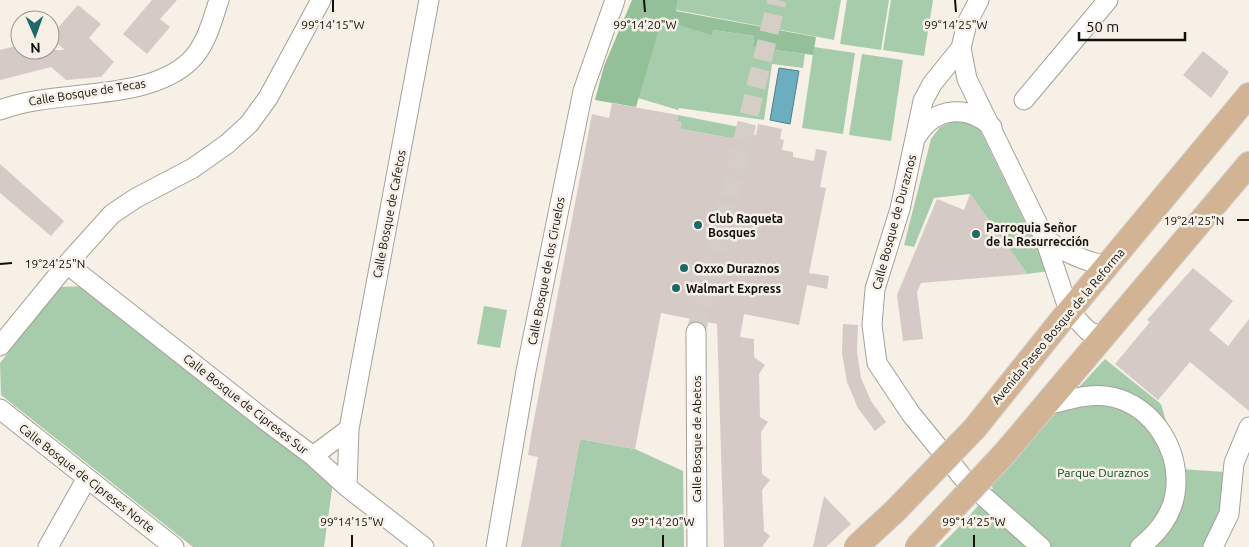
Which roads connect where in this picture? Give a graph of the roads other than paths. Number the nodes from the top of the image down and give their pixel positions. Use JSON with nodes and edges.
{"nodes":[{"id":1,"x":219,"y":0,"type":"edge"},
{"id":2,"x":321,"y":0,"type":"edge"},
{"id":3,"x":429,"y":0,"type":"edge"},
{"id":4,"x":615,"y":0,"type":"edge"},
{"id":5,"x":979,"y":0,"type":"edge"},
{"id":6,"x":1108,"y":0,"type":"edge"},
{"id":7,"x":961,"y":48,"type":"junction"},
{"id":8,"x":1249,"y":96,"type":"edge"},
{"id":9,"x":1024,"y":100,"type":"dead end"},
{"id":10,"x":0,"y":110,"type":"edge"},
{"id":11,"x":993,"y":128,"type":"junction"},
{"id":12,"x":916,"y":140,"type":"junction"},
{"id":13,"x":1249,"y":164,"type":"edge"},
{"id":14,"x":1045,"y":239,"type":"junction"},
{"id":15,"x":67,"y":264,"type":"junction"},
{"id":16,"x":1108,"y":266,"type":"junction"},
{"id":17,"x":1069,"y":311,"type":"junction"},
{"id":18,"x":696,"y":332,"type":"tunnel mouth"},
{"id":19,"x":1103,"y":337,"type":"junction"},
{"id":20,"x":0,"y":346,"type":"edge"},
{"id":21,"x":1047,"y":404,"type":"junction"},
{"id":22,"x":0,"y":409,"type":"edge"},
{"id":23,"x":1249,"y":427,"type":"edge"},
{"id":24,"x":349,"y":429,"type":"junction"},
{"id":25,"x":313,"y":456,"type":"junction"},
{"id":26,"x":87,"y":478,"type":"junction"},
{"id":27,"x":348,"y":486,"type":"junction"},
{"id":28,"x":48,"y":547,"type":"edge"},
{"id":29,"x":174,"y":547,"type":"edge"},
{"id":30,"x":424,"y":547,"type":"edge"},
{"id":31,"x":496,"y":547,"type":"edge"},
{"id":32,"x":697,"y":547,"type":"edge"},
{"id":33,"x":856,"y":547,"type":"edge"},
{"id":34,"x":917,"y":547,"type":"edge"},
{"id":35,"x":1040,"y":547,"type":"edge"},
{"id":36,"x":1140,"y":547,"type":"edge"},
{"id":37,"x":1213,"y":547,"type":"edge"}],
"edges":[{"from":1,"to":10,"type":"street","name":"Calle Bosque de Tecas"},
{"from":2,"to":15,"type":"street"},
{"from":3,"to":24,"type":"street","name":"Calle Bosque de Cafetos"},
{"from":4,"to":31,"type":"street","name":"Calle Bosque de los Ciruelos"},
{"from":5,"to":7,"type":"street","name":"Calle Bosque de Duraznos"},
{"from":6,"to":9,"type":"street"},
{"from":7,"to":11,"type":"street"},
{"from":7,"to":12,"type":"street","name":"Calle Bosque de Duraznos"},
{"from":8,"to":16,"type":"main road","name":"Avenida Paseo Bosque de la Reforma"},
{"from":11,"to":12,"type":"street"},
{"from":11,"to":14,"type":"street"},
{"from":12,"to":35,"type":"street","name":"Calle Bosque de Duraznos"},
{"from":13,"to":19,"type":"main road"},
{"from":14,"to":16,"type":"street"},
{"from":14,"to":17,"type":"street"},
{"from":15,"to":20,"type":"street"},
{"from":15,"to":25,"type":"street","name":"Calle Bosque de Cipreses Sur"},
{"from":16,"to":17,"type":"main road","name":"Avenida Paseo Bosque de la Reforma"},
{"from":17,"to":19,"type":"street"},
{"from":17,"to":33,"type":"main road","name":"Avenida Paseo Bosque de la Reforma","bridge":true},
{"from":18,"to":32,"type":"street","name":"Calle Bosque de Abetos"},
{"from":19,"to":21,"type":"main road"},
{"from":21,"to":34,"type":"main road","bridge":true},
{"from":21,"to":36,"type":"street"},
{"from":22,"to":26,"type":"street","name":"Calle Bosque de Cipreses Norte"},
{"from":23,"to":37,"type":"street"},
{"from":24,"to":25,"type":"street"},
{"from":24,"to":27,"type":"street","name":"Calle Bosque de Cafetos"},
{"from":25,"to":27,"type":"street","name":"Calle Bosque de Cipreses Sur"},
{"from":26,"to":28,"type":"street"},
{"from":26,"to":29,"type":"street","name":"Calle Bosque de Cipreses Norte"},
{"from":27,"to":30,"type":"street","name":"Calle Bosque de Cipreses Sur"}]}
